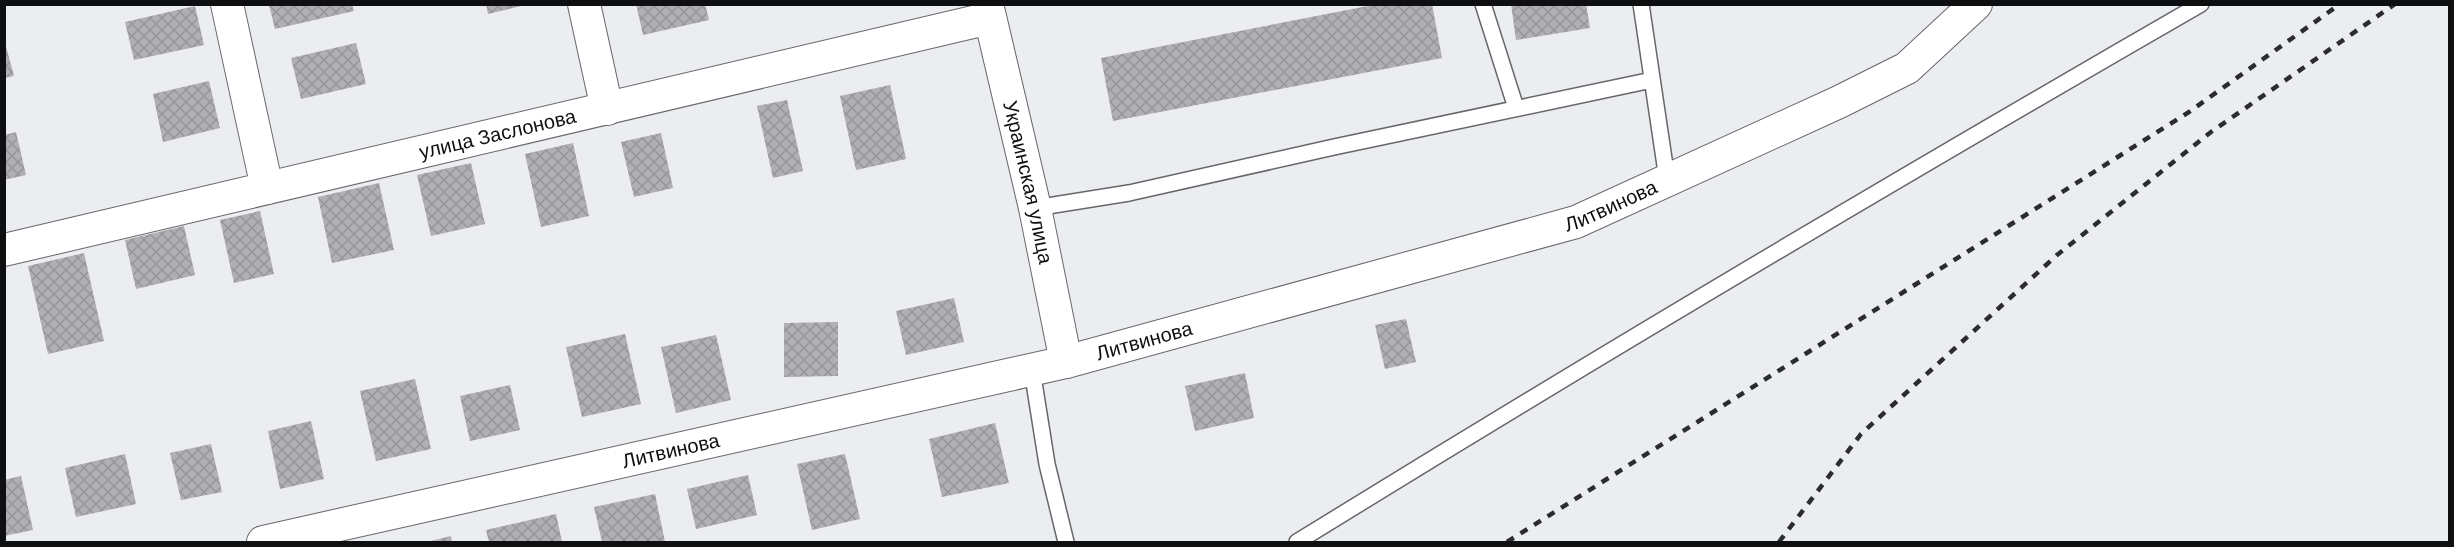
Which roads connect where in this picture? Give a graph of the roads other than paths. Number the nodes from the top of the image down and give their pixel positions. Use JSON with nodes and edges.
{"nodes":[{"id":1,"x":227,"y":4,"type":"edge"},
{"id":2,"x":584,"y":4,"type":"edge"},
{"id":3,"x":1483,"y":4,"type":"edge"},
{"id":4,"x":1641,"y":4,"type":"edge"},
{"id":5,"x":1976,"y":4,"type":"edge"},
{"id":6,"x":2202,"y":4,"type":"edge"},
{"id":7,"x":989,"y":11,"type":"edge"},
{"id":8,"x":1652,"y":80,"type":"junction"},
{"id":9,"x":1516,"y":108,"type":"junction"},
{"id":10,"x":607,"y":109,"type":"junction"},
{"id":11,"x":1667,"y":180,"type":"junction"},
{"id":12,"x":267,"y":188,"type":"junction"},
{"id":13,"x":1035,"y":208,"type":"junction"},
{"id":14,"x":4,"y":250,"type":"edge"},
{"id":15,"x":1066,"y":362,"type":"junction"},
{"id":16,"x":1032,"y":370,"type":"junction"},
{"id":17,"x":262,"y":543,"type":"edge"},
{"id":18,"x":1066,"y":543,"type":"edge"},
{"id":19,"x":1297,"y":543,"type":"edge"}],
"edges":[{"from":1,"to":12,"type":"street"},
{"from":2,"to":10,"type":"street"},
{"from":3,"to":9,"type":"lane"},
{"from":4,"to":8,"type":"lane"},
{"from":5,"to":11,"type":"street","name":"Литвинова"},
{"from":6,"to":19,"type":"lane"},
{"from":7,"to":10,"type":"street","name":"улица Заслонова"},
{"from":7,"to":13,"type":"street","name":"Украинская улица"},
{"from":8,"to":9,"type":"lane"},
{"from":8,"to":11,"type":"lane"},
{"from":9,"to":13,"type":"lane"},
{"from":10,"to":12,"type":"street","name":"улица Заслонова"},
{"from":11,"to":15,"type":"street","name":"Литвинова"},
{"from":12,"to":14,"type":"street","name":"улица Заслонова"},
{"from":13,"to":15,"type":"street","name":"Украинская улица"},
{"from":15,"to":16,"type":"street","name":"Литвинова"},
{"from":16,"to":17,"type":"street","name":"Литвинова"},
{"from":16,"to":18,"type":"lane"}]}
